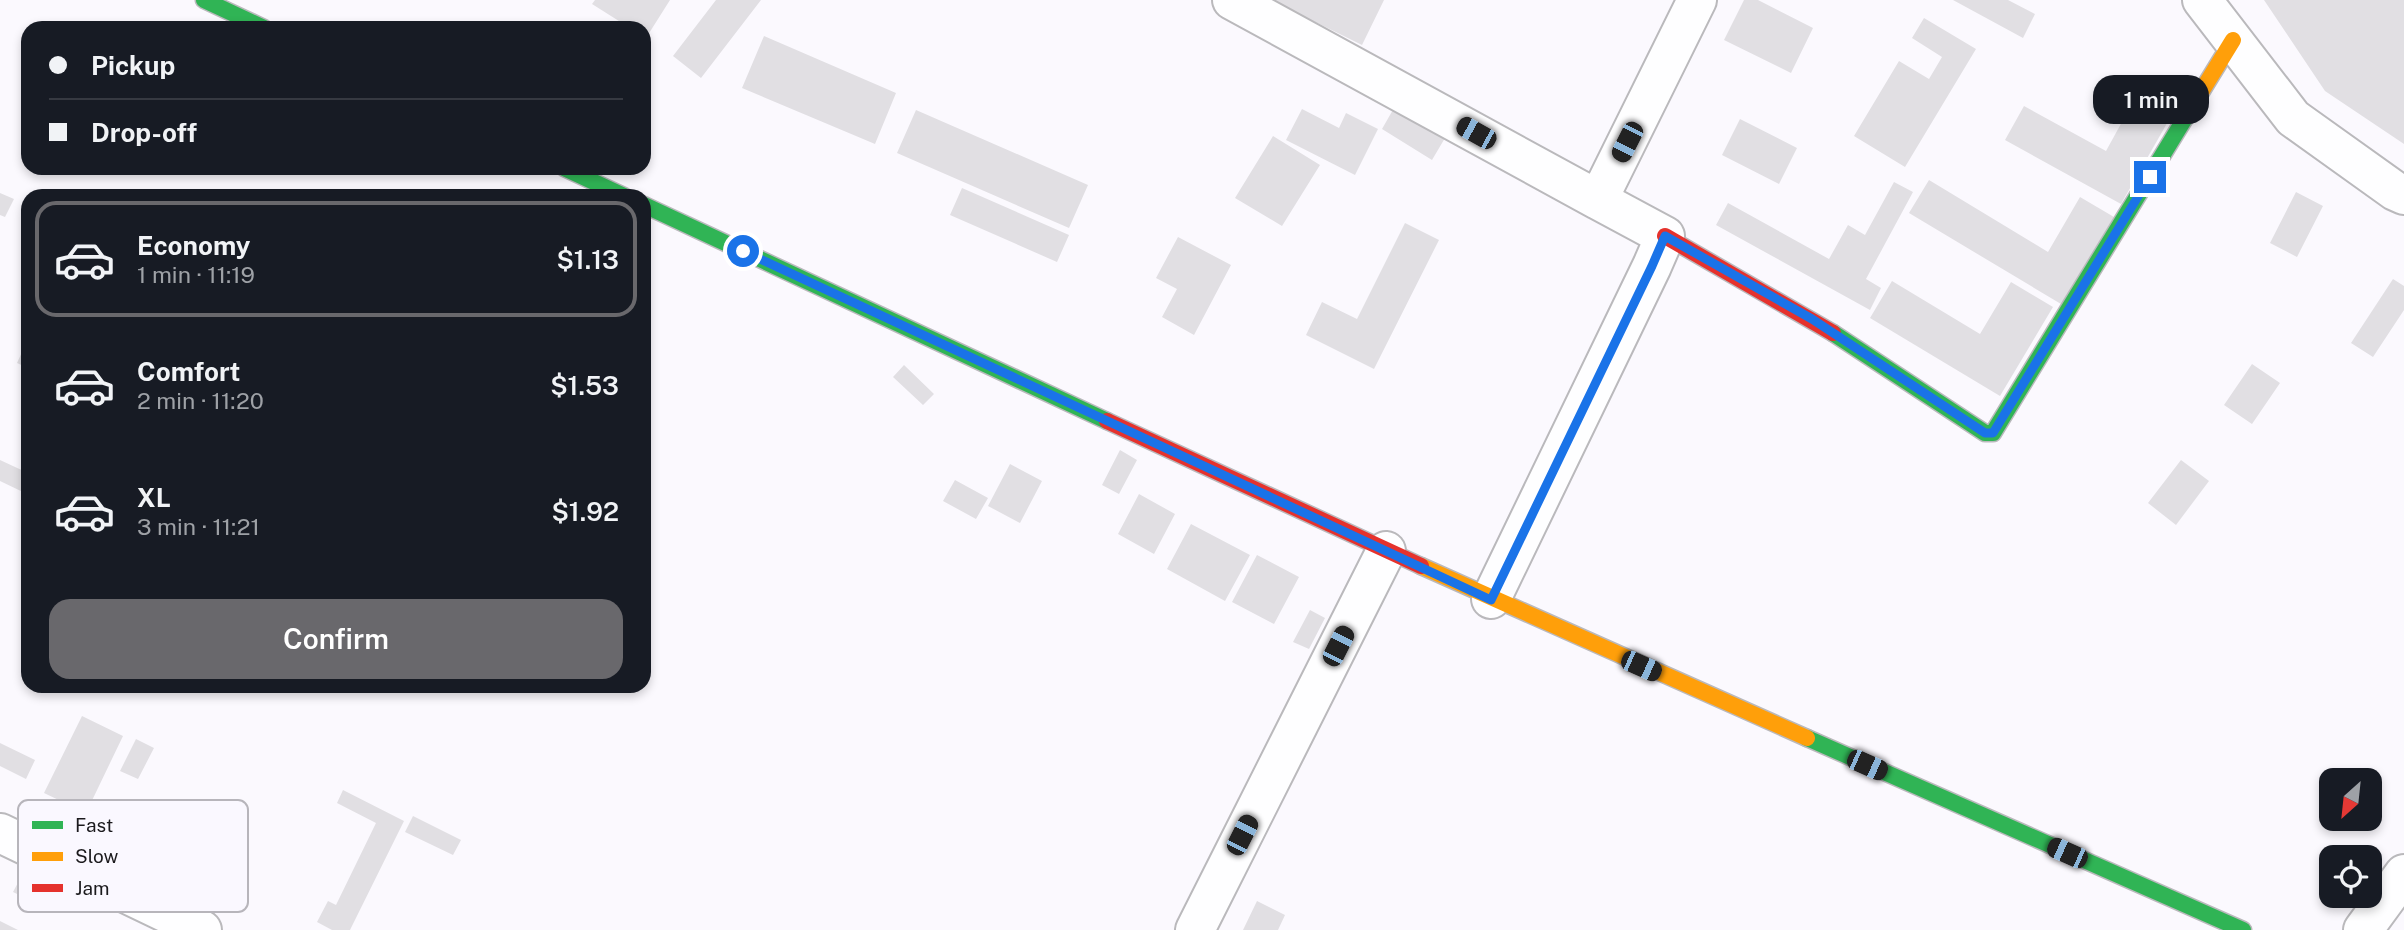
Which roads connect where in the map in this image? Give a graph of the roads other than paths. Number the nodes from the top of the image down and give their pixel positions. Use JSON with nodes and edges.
{"nodes":[{"id":1,"x":204,"y":0,"type":"edge"},
{"id":2,"x":1232,"y":0,"type":"edge"},
{"id":3,"x":1697,"y":0,"type":"edge"},
{"id":4,"x":2202,"y":0,"type":"edge"},
{"id":5,"x":249,"y":21,"type":"edge"},
{"id":6,"x":2233,"y":40,"type":"junction"},
{"id":7,"x":579,"y":175,"type":"edge"},
{"id":8,"x":609,"y":189,"type":"edge"},
{"id":9,"x":2404,"y":195,"type":"edge"},
{"id":10,"x":1598,"y":200,"type":"junction"},
{"id":11,"x":651,"y":208,"type":"edge"},
{"id":12,"x":1665,"y":236,"type":"junction"},
{"id":13,"x":1386,"y":551,"type":"junction"},
{"id":14,"x":1491,"y":600,"type":"junction"},
{"id":15,"x":0,"y":834,"type":"edge"},
{"id":16,"x":18,"y":843,"type":"edge"},
{"id":17,"x":2404,"y":874,"type":"edge"},
{"id":18,"x":164,"y":912,"type":"edge"},
{"id":19,"x":202,"y":930,"type":"edge"},
{"id":20,"x":1195,"y":930,"type":"edge"},
{"id":21,"x":2243,"y":930,"type":"edge"},
{"id":22,"x":2363,"y":930,"type":"edge"}],
"edges":[{"from":1,"to":5,"type":"main road"},
{"from":2,"to":10,"type":"street"},
{"from":3,"to":10,"type":"street"},
{"from":4,"to":6,"type":"street"},
{"from":6,"to":9,"type":"street"},
{"from":6,"to":12,"type":"main road"},
{"from":7,"to":8,"type":"main road"},
{"from":10,"to":12,"type":"street"},
{"from":11,"to":13,"type":"main road"},
{"from":12,"to":14,"type":"street"},
{"from":13,"to":14,"type":"main road"},
{"from":13,"to":20,"type":"street"},
{"from":14,"to":21,"type":"main road"},
{"from":15,"to":16,"type":"street"},
{"from":17,"to":22,"type":"street"},
{"from":18,"to":19,"type":"street"}]}
